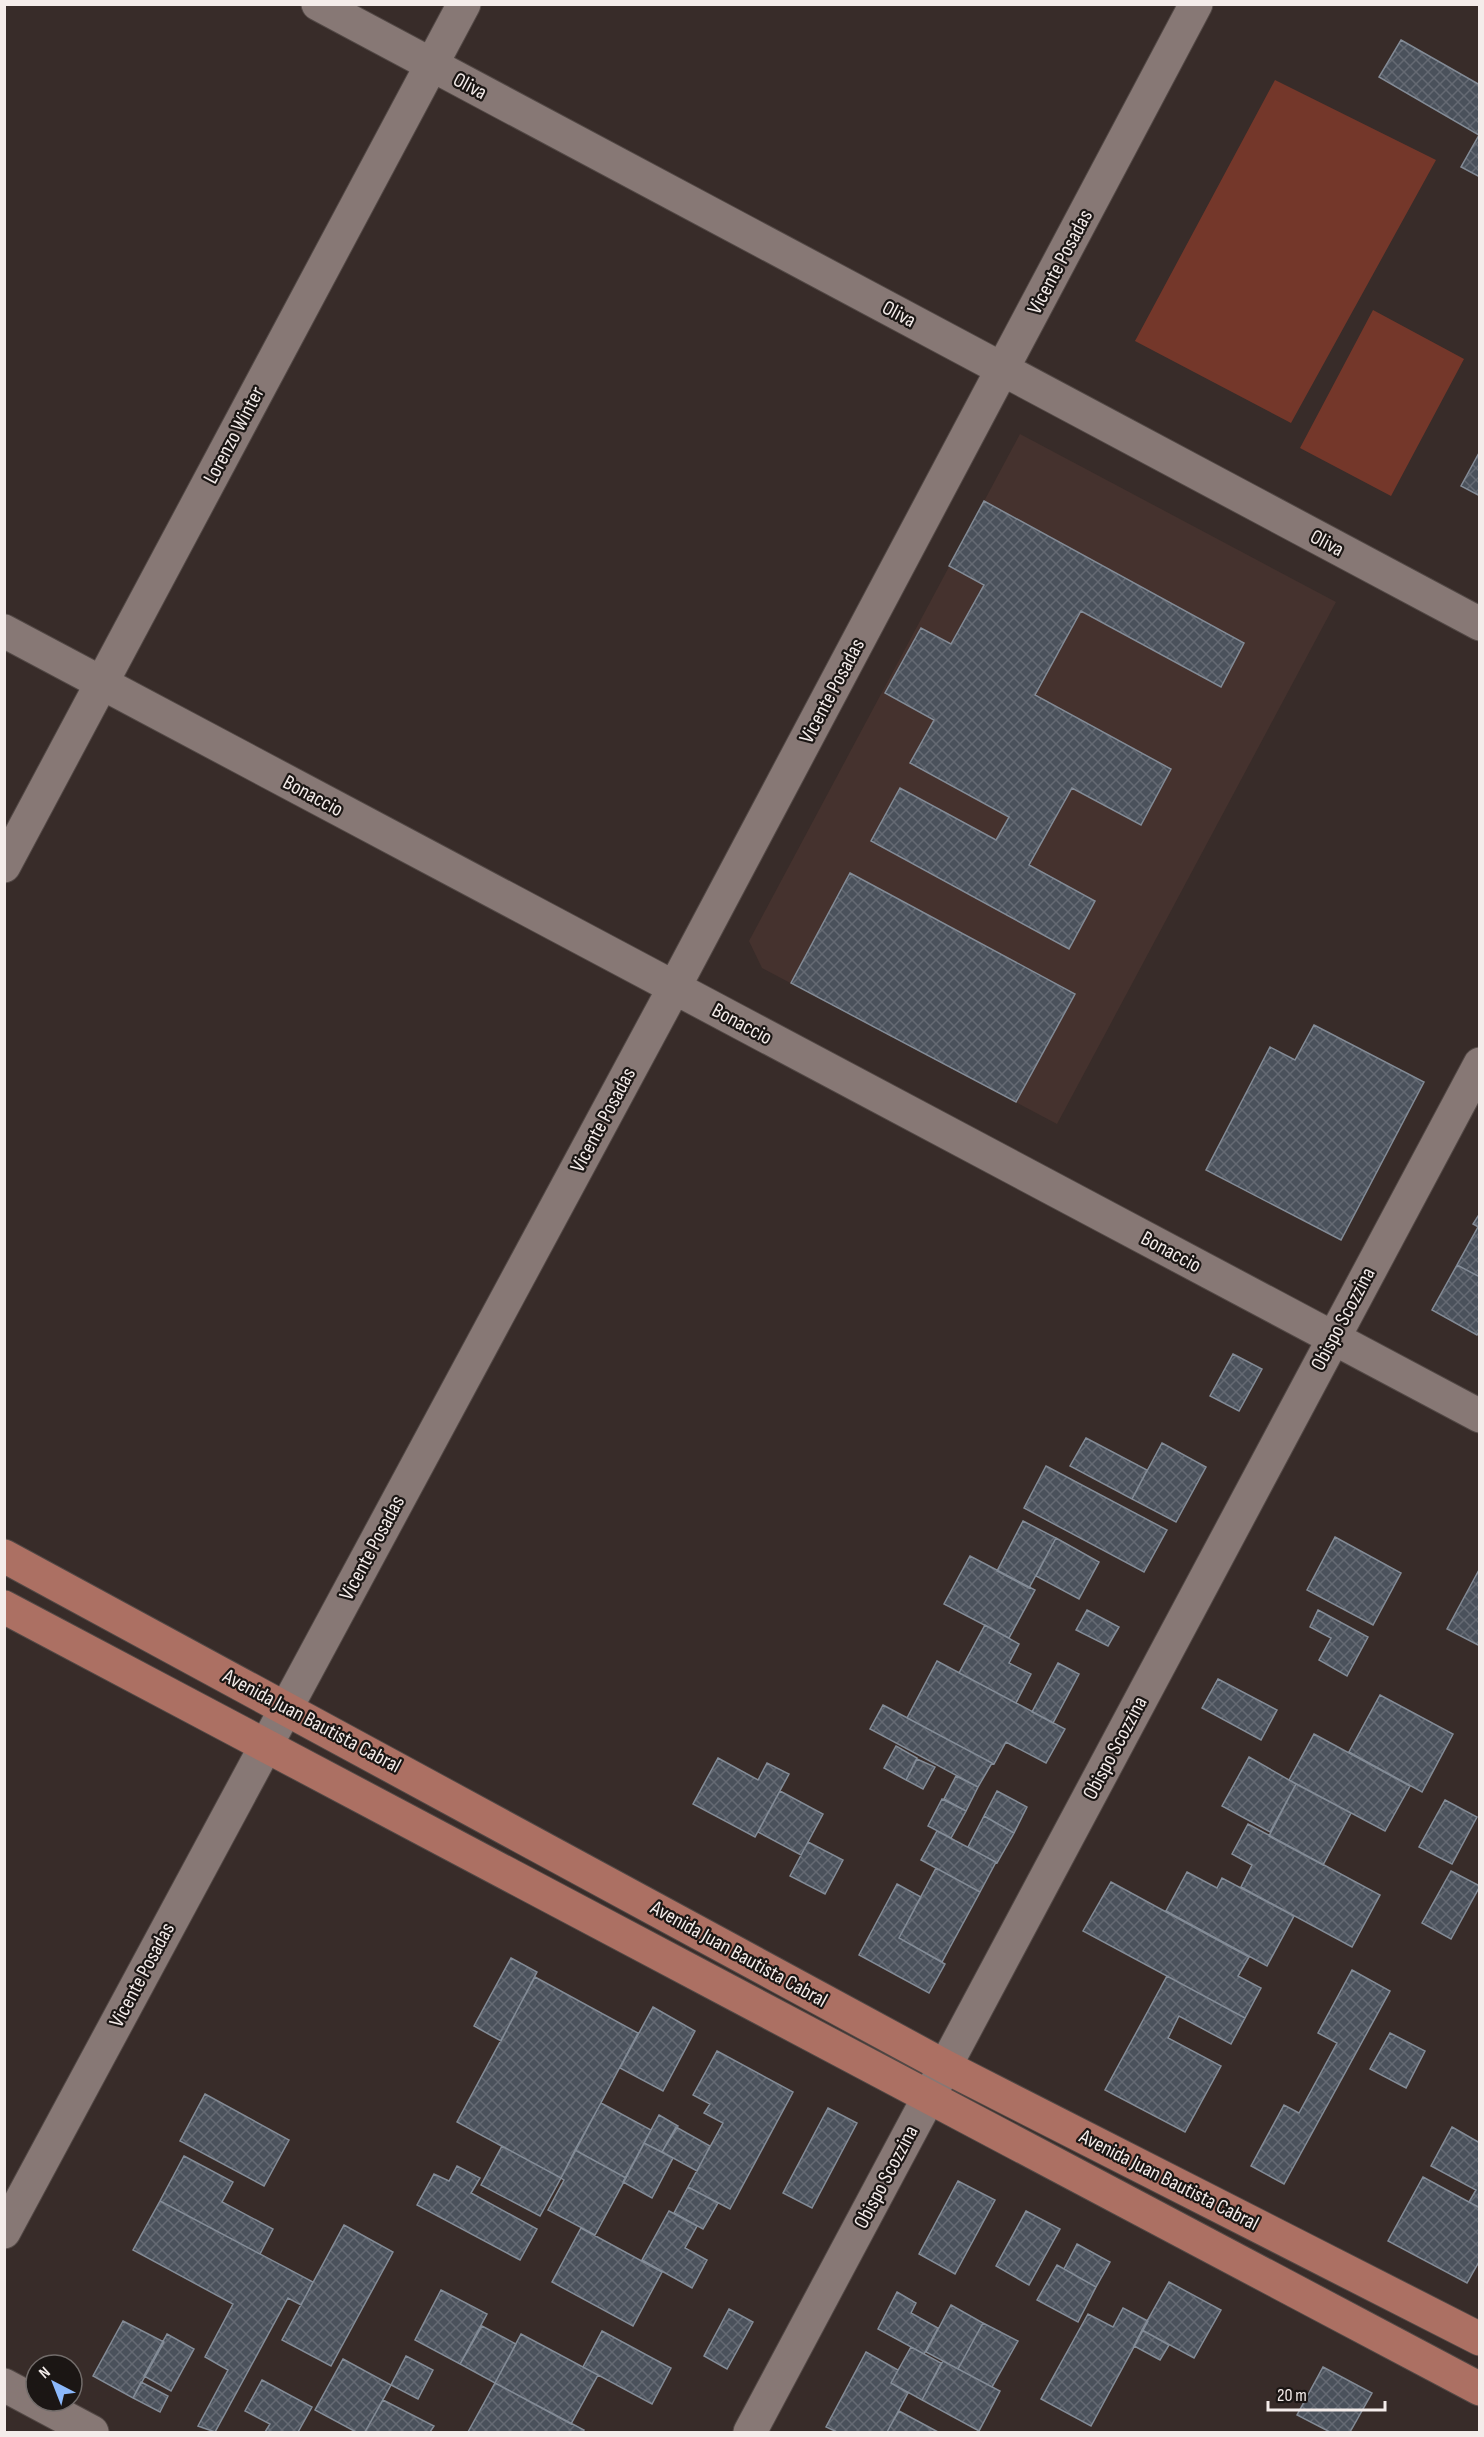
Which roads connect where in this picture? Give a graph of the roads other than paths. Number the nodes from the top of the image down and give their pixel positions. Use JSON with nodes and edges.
{"nodes":[{"id":1,"x":318,"y":4,"type":"edge"},
{"id":2,"x":464,"y":4,"type":"edge"},
{"id":3,"x":1196,"y":4,"type":"edge"},
{"id":4,"x":431,"y":65,"type":"junction"},
{"id":5,"x":1002,"y":370,"type":"junction"},
{"id":6,"x":1479,"y":624,"type":"edge"},
{"id":7,"x":4,"y":631,"type":"edge"},
{"id":8,"x":102,"y":683,"type":"junction"},
{"id":9,"x":4,"y":866,"type":"edge"},
{"id":10,"x":674,"y":988,"type":"junction"},
{"id":11,"x":1479,"y":1064,"type":"edge"},
{"id":12,"x":1333,"y":1338,"type":"junction"},
{"id":13,"x":1479,"y":1416,"type":"edge"},
{"id":14,"x":4,"y":1556,"type":"edge"},
{"id":15,"x":4,"y":1607,"type":"edge"},
{"id":16,"x":286,"y":1707,"type":"junction"},
{"id":17,"x":266,"y":1746,"type":"junction"},
{"id":18,"x":946,"y":2067,"type":"junction"},
{"id":19,"x":929,"y":2097,"type":"junction"},
{"id":20,"x":4,"y":2232,"type":"edge"},
{"id":21,"x":1479,"y":2339,"type":"edge"},
{"id":22,"x":4,"y":2385,"type":"edge"},
{"id":23,"x":1479,"y":2389,"type":"edge"},
{"id":24,"x":92,"y":2433,"type":"edge"},
{"id":25,"x":750,"y":2433,"type":"edge"}],
"edges":[{"from":1,"to":4,"type":"street","name":"Oliva"},
{"from":2,"to":4,"type":"street","name":"Lorenzo Winter"},
{"from":3,"to":5,"type":"street","name":"Vicente Posadas"},
{"from":4,"to":5,"type":"street","name":"Oliva"},
{"from":4,"to":8,"type":"street","name":"Lorenzo Winter"},
{"from":5,"to":6,"type":"street","name":"Oliva"},
{"from":5,"to":10,"type":"street","name":"Vicente Posadas"},
{"from":7,"to":8,"type":"street","name":"Bonaccio"},
{"from":8,"to":9,"type":"street","name":"Lorenzo Winter"},
{"from":8,"to":10,"type":"street","name":"Bonaccio"},
{"from":10,"to":12,"type":"street","name":"Bonaccio"},
{"from":10,"to":16,"type":"street","name":"Vicente Posadas"},
{"from":11,"to":12,"type":"street","name":"Obispo Scozzina"},
{"from":12,"to":13,"type":"street","name":"Bonaccio"},
{"from":12,"to":18,"type":"street","name":"Obispo Scozzina"},
{"from":14,"to":16,"type":"main road","name":"Avenida Juan Bautista Cabral"},
{"from":15,"to":17,"type":"main road","name":"Avenida Juan Bautista Cabral"},
{"from":16,"to":17,"type":"street","name":"Vicente Posadas"},
{"from":16,"to":18,"type":"main road","name":"Avenida Juan Bautista Cabral"},
{"from":17,"to":19,"type":"main road","name":"Avenida Juan Bautista Cabral"},
{"from":17,"to":20,"type":"street","name":"Vicente Posadas"},
{"from":18,"to":19,"type":"street","name":"Obispo Scozzina"},
{"from":18,"to":21,"type":"main road","name":"Avenida Juan Bautista Cabral"},
{"from":19,"to":23,"type":"main road","name":"Avenida Juan Bautista Cabral"},
{"from":19,"to":25,"type":"street","name":"Obispo Scozzina"},
{"from":22,"to":24,"type":"street"}]}
